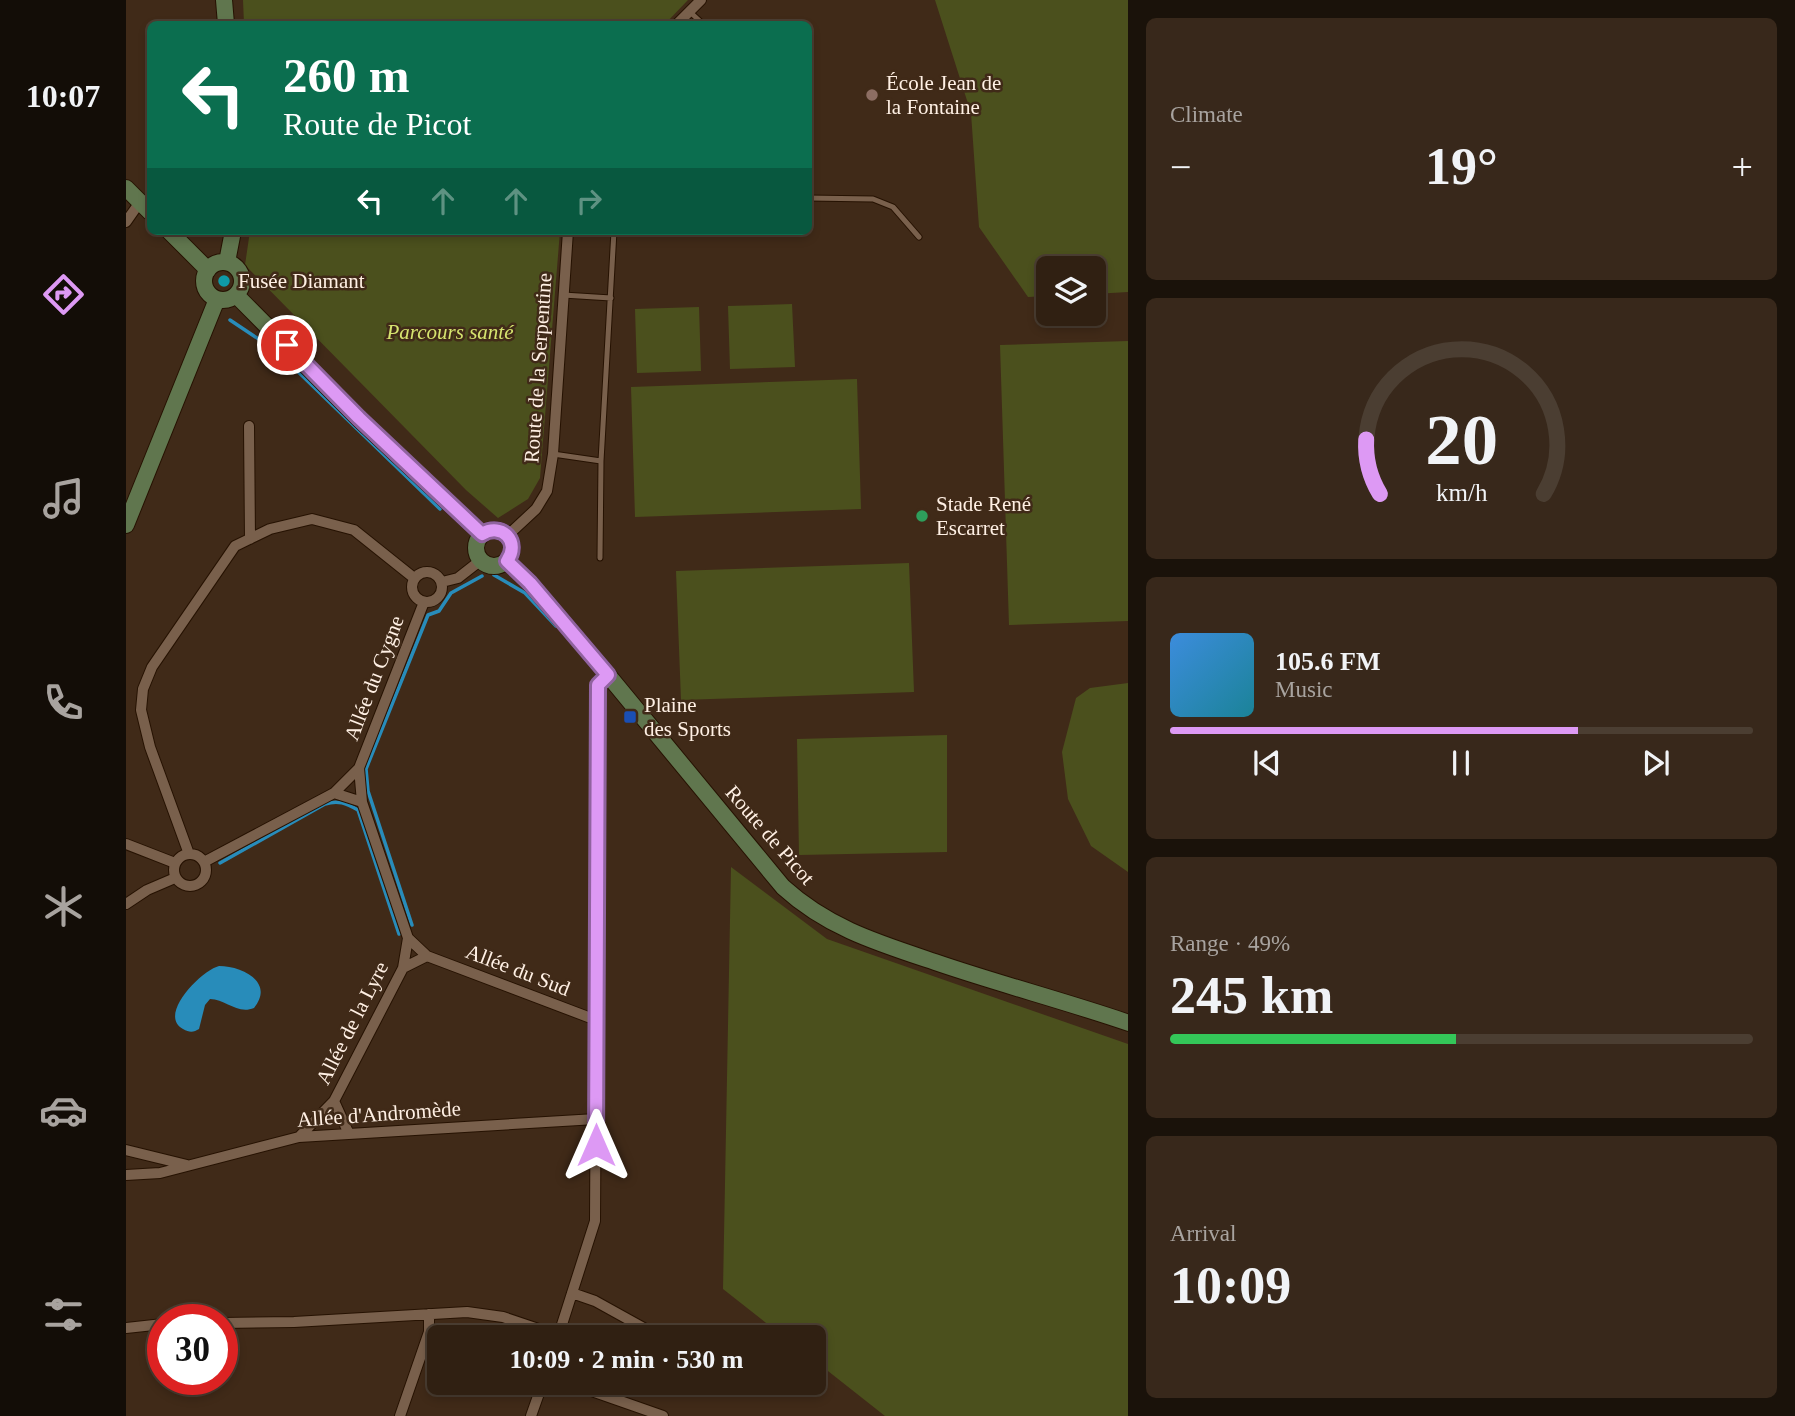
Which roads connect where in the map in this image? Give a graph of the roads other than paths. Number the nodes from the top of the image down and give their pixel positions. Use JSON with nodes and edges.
{"nodes":[{"id":1,"x":224,"y":0,"type":"edge"},
{"id":2,"x":701,"y":0,"type":"edge"},
{"id":3,"x":690,"y":12,"type":"junction"},
{"id":4,"x":226,"y":21,"type":"edge"},
{"id":5,"x":680,"y":21,"type":"edge"},
{"id":6,"x":700,"y":21,"type":"edge"},
{"id":7,"x":126,"y":188,"type":"edge"},
{"id":8,"x":812,"y":198,"type":"edge"},
{"id":9,"x":145,"y":207,"type":"edge"},
{"id":10,"x":126,"y":222,"type":"edge"},
{"id":11,"x":173,"y":235,"type":"edge"},
{"id":12,"x":232,"y":235,"type":"edge"},
{"id":13,"x":568,"y":235,"type":"edge"},
{"id":14,"x":614,"y":235,"type":"edge"},
{"id":15,"x":919,"y":237,"type":"dead end"},
{"id":16,"x":227,"y":262,"type":"junction"},
{"id":17,"x":208,"y":270,"type":"junction"},
{"id":18,"x":236,"y":295,"type":"junction"},
{"id":19,"x":564,"y":295,"type":"junction"},
{"id":20,"x":611,"y":298,"type":"junction"},
{"id":21,"x":217,"y":299,"type":"junction"},
{"id":22,"x":249,"y":426,"type":"dead end"},
{"id":23,"x":553,"y":454,"type":"junction"},
{"id":24,"x":601,"y":461,"type":"junction"},
{"id":25,"x":126,"y":525,"type":"edge"},
{"id":26,"x":482,"y":534,"type":"junction"},
{"id":27,"x":508,"y":535,"type":"junction"},
{"id":28,"x":250,"y":539,"type":"junction"},
{"id":29,"x":600,"y":558,"type":"dead end"},
{"id":30,"x":481,"y":561,"type":"junction"},
{"id":31,"x":507,"y":561,"type":"junction"},
{"id":32,"x":414,"y":578,"type":"junction"},
{"id":33,"x":442,"y":582,"type":"junction"},
{"id":34,"x":424,"y":602,"type":"junction"},
{"id":35,"x":608,"y":675,"type":"junction"},
{"id":36,"x":359,"y":768,"type":"junction"},
{"id":37,"x":334,"y":793,"type":"junction"},
{"id":38,"x":362,"y":802,"type":"junction"},
{"id":39,"x":126,"y":844,"type":"edge"},
{"id":40,"x":189,"y":854,"type":"junction"},
{"id":41,"x":204,"y":862,"type":"junction"},
{"id":42,"x":175,"y":863,"type":"junction"},
{"id":43,"x":175,"y":878,"type":"junction"},
{"id":44,"x":126,"y":904,"type":"edge"},
{"id":45,"x":408,"y":938,"type":"junction"},
{"id":46,"x":427,"y":956,"type":"junction"},
{"id":47,"x":403,"y":968,"type":"junction"},
{"id":48,"x":596,"y":1020,"type":"junction"},
{"id":49,"x":1128,"y":1023,"type":"edge"},
{"id":50,"x":334,"y":1101,"type":"junction"},
{"id":51,"x":596,"y":1119,"type":"junction"},
{"id":52,"x":349,"y":1134,"type":"junction"},
{"id":53,"x":299,"y":1138,"type":"junction"},
{"id":54,"x":126,"y":1150,"type":"edge"},
{"id":55,"x":190,"y":1165,"type":"junction"},
{"id":56,"x":126,"y":1175,"type":"edge"},
{"id":57,"x":572,"y":1293,"type":"junction"},
{"id":58,"x":429,"y":1314,"type":"junction"},
{"id":59,"x":238,"y":1323,"type":"edge"},
{"id":60,"x":526,"y":1325,"type":"edge"},
{"id":61,"x":562,"y":1325,"type":"edge"},
{"id":62,"x":638,"y":1325,"type":"edge"},
{"id":63,"x":147,"y":1326,"type":"edge"},
{"id":64,"x":126,"y":1328,"type":"edge"},
{"id":65,"x":538,"y":1395,"type":"edge"},
{"id":66,"x":603,"y":1395,"type":"edge"},
{"id":67,"x":400,"y":1416,"type":"edge"},
{"id":68,"x":531,"y":1416,"type":"edge"},
{"id":69,"x":663,"y":1416,"type":"edge"}],
"edges":[{"from":1,"to":4,"type":"main road"},
{"from":2,"to":3,"type":"street"},
{"from":3,"to":5,"type":"street"},
{"from":3,"to":6,"type":"lane"},
{"from":7,"to":9,"type":"main road"},
{"from":8,"to":15,"type":"lane"},
{"from":9,"to":10,"type":"street"},
{"from":11,"to":17,"type":"main road"},
{"from":12,"to":16,"type":"main road"},
{"from":13,"to":19,"type":"street","name":"Route de la Serpentine"},
{"from":14,"to":20,"type":"lane"},
{"from":16,"to":17,"type":"main road"},
{"from":16,"to":18,"type":"main road"},
{"from":17,"to":21,"type":"main road"},
{"from":18,"to":21,"type":"main road"},
{"from":18,"to":26,"type":"main road"},
{"from":19,"to":20,"type":"lane"},
{"from":19,"to":23,"type":"street","name":"Route de la Serpentine"},
{"from":20,"to":24,"type":"lane"},
{"from":21,"to":25,"type":"main road"},
{"from":22,"to":28,"type":"street"},
{"from":23,"to":24,"type":"lane"},
{"from":23,"to":27,"type":"street","name":"Route de la Serpentine"},
{"from":24,"to":29,"type":"lane"},
{"from":26,"to":27,"type":"main road"},
{"from":26,"to":30,"type":"main road"},
{"from":27,"to":31,"type":"main road"},
{"from":28,"to":32,"type":"street"},
{"from":28,"to":40,"type":"street"},
{"from":30,"to":31,"type":"main road"},
{"from":30,"to":33,"type":"street"},
{"from":31,"to":35,"type":"main road","name":"Route de Picot"},
{"from":32,"to":33,"type":"street"},
{"from":32,"to":34,"type":"street"},
{"from":33,"to":34,"type":"street"},
{"from":34,"to":36,"type":"street","name":"Allée du Cygne"},
{"from":35,"to":48,"type":"street"},
{"from":35,"to":49,"type":"main road","name":"Route de Picot"},
{"from":36,"to":37,"type":"street"},
{"from":36,"to":38,"type":"street","name":"Allée de la Lyre"},
{"from":37,"to":38,"type":"street"},
{"from":37,"to":41,"type":"street"},
{"from":38,"to":45,"type":"street","name":"Allée de la Lyre"},
{"from":39,"to":42,"type":"street"},
{"from":40,"to":41,"type":"street"},
{"from":40,"to":42,"type":"street"},
{"from":41,"to":43,"type":"street"},
{"from":42,"to":43,"type":"street"},
{"from":43,"to":44,"type":"street"},
{"from":45,"to":46,"type":"street","name":"Allée du Sud"},
{"from":45,"to":47,"type":"street","name":"Allée de la Lyre"},
{"from":46,"to":47,"type":"street"},
{"from":46,"to":48,"type":"street","name":"Allée du Sud"},
{"from":47,"to":50,"type":"street","name":"Allée de la Lyre"},
{"from":48,"to":51,"type":"street"},
{"from":50,"to":52,"type":"street","name":"Allée de la Lyre"},
{"from":50,"to":53,"type":"street","name":"Allée de la Lyre"},
{"from":51,"to":52,"type":"street","name":"Allée d'Andromède"},
{"from":51,"to":57,"type":"street"},
{"from":52,"to":53,"type":"street","name":"Allée d'Andromède"},
{"from":53,"to":55,"type":"street","name":"Allée d'Andromède"},
{"from":54,"to":55,"type":"street"},
{"from":55,"to":56,"type":"street","name":"Allée d'Andromède"},
{"from":57,"to":61,"type":"street"},
{"from":57,"to":62,"type":"street"},
{"from":58,"to":59,"type":"street"},
{"from":58,"to":60,"type":"street"},
{"from":58,"to":67,"type":"street"},
{"from":63,"to":64,"type":"street"},
{"from":65,"to":68,"type":"street"},
{"from":66,"to":69,"type":"street"}]}
